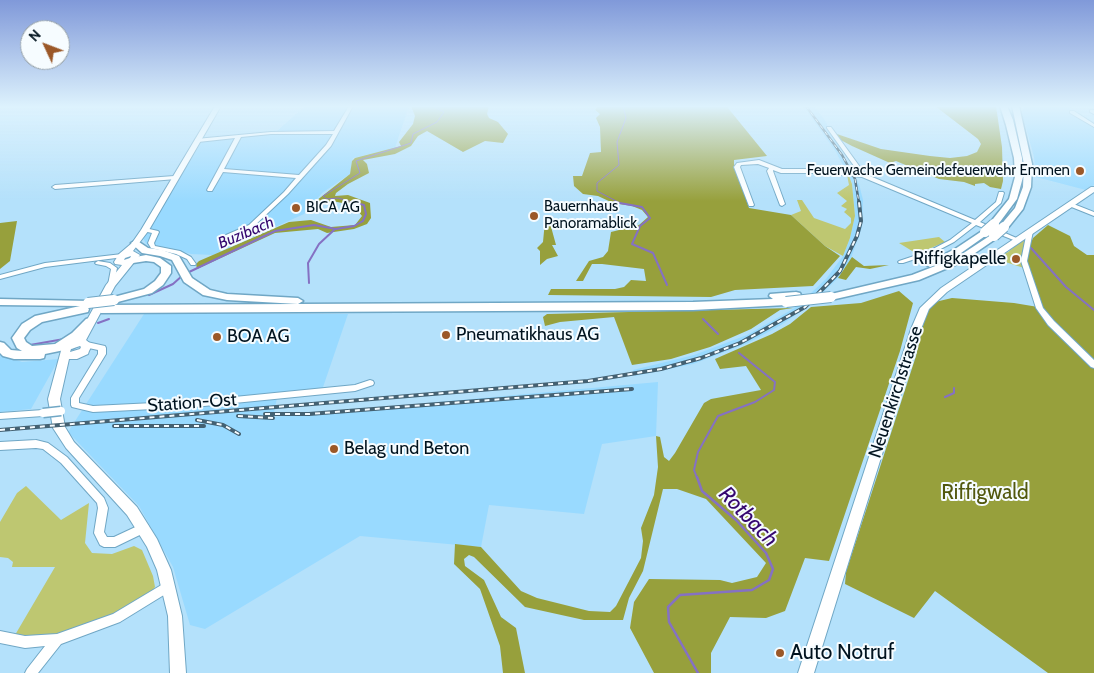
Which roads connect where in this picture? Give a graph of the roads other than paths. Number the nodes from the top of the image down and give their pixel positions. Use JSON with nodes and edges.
{"nodes":[{"id":1,"x":200,"y":137,"type":"edge"},
{"id":2,"x":225,"y":137,"type":"edge"},
{"id":3,"x":238,"y":137,"type":"edge"},
{"id":4,"x":333,"y":137,"type":"edge"},
{"id":5,"x":836,"y":137,"type":"edge"},
{"id":6,"x":1013,"y":137,"type":"edge"},
{"id":7,"x":1022,"y":137,"type":"edge"},
{"id":8,"x":1023,"y":137,"type":"edge"},
{"id":9,"x":198,"y":140,"type":"junction"},
{"id":10,"x":1023,"y":141,"type":"junction"},
{"id":11,"x":772,"y":168,"type":"junction"},
{"id":12,"x":221,"y":170,"type":"junction"},
{"id":13,"x":863,"y":176,"type":"junction"},
{"id":14,"x":300,"y":177,"type":"junction"},
{"id":15,"x":174,"y":178,"type":"junction"},
{"id":16,"x":55,"y":187,"type":"dead end"},
{"id":17,"x":1094,"y":189,"type":"edge"},
{"id":18,"x":210,"y":190,"type":"dead end"},
{"id":19,"x":1001,"y":193,"type":"dead end"},
{"id":20,"x":782,"y":204,"type":"dead end"},
{"id":21,"x":751,"y":205,"type":"dead end"},
{"id":22,"x":1070,"y":205,"type":"junction"},
{"id":23,"x":1094,"y":214,"type":"edge"},
{"id":24,"x":985,"y":229,"type":"junction"},
{"id":25,"x":144,"y":230,"type":"junction"},
{"id":26,"x":1005,"y":231,"type":"junction"},
{"id":27,"x":1030,"y":231,"type":"junction"},
{"id":28,"x":228,"y":236,"type":"dead end"},
{"id":29,"x":1018,"y":240,"type":"junction"},
{"id":30,"x":129,"y":255,"type":"junction"},
{"id":31,"x":84,"y":261,"type":"junction"},
{"id":32,"x":901,"y":262,"type":"dead end"},
{"id":33,"x":193,"y":264,"type":"dead end"},
{"id":34,"x":0,"y":277,"type":"edge"},
{"id":35,"x":111,"y":285,"type":"junction"},
{"id":36,"x":833,"y":293,"type":"junction"},
{"id":37,"x":298,"y":301,"type":"junction"},
{"id":38,"x":0,"y":302,"type":"edge"},
{"id":39,"x":737,"y":302,"type":"junction"},
{"id":40,"x":632,"y":303,"type":"junction"},
{"id":41,"x":112,"y":304,"type":"junction"},
{"id":42,"x":86,"y":306,"type":"junction"},
{"id":43,"x":0,"y":308,"type":"edge"},
{"id":44,"x":90,"y":322,"type":"junction"},
{"id":45,"x":0,"y":346,"type":"edge"},
{"id":46,"x":42,"y":350,"type":"junction"},
{"id":47,"x":75,"y":350,"type":"junction"},
{"id":48,"x":1094,"y":365,"type":"edge"},
{"id":49,"x":370,"y":383,"type":"dead end"},
{"id":50,"x":75,"y":405,"type":"junction"},
{"id":51,"x":0,"y":416,"type":"edge"},
{"id":52,"x":0,"y":446,"type":"edge"},
{"id":53,"x":144,"y":528,"type":"junction"},
{"id":54,"x":168,"y":586,"type":"junction"},
{"id":55,"x":0,"y":637,"type":"edge"},
{"id":56,"x":57,"y":640,"type":"junction"},
{"id":57,"x":807,"y":672,"type":"edge"},
{"id":58,"x":31,"y":673,"type":"edge"},
{"id":59,"x":178,"y":673,"type":"edge"}],
"edges":[{"from":1,"to":9,"type":"main road"},
{"from":2,"to":9,"type":"street"},
{"from":3,"to":12,"type":"street"},
{"from":4,"to":14,"type":"street"},
{"from":5,"to":13,"type":"street"},
{"from":6,"to":24,"type":"highway","bridge":true},
{"from":7,"to":10,"type":"highway"},
{"from":8,"to":10,"type":"highway"},
{"from":9,"to":15,"type":"main road"},
{"from":10,"to":26,"type":"highway"},
{"from":11,"to":13,"type":"street"},
{"from":11,"to":20,"type":"street"},
{"from":11,"to":21,"type":"street"},
{"from":12,"to":14,"type":"street"},
{"from":12,"to":18,"type":"street"},
{"from":13,"to":24,"type":"street"},
{"from":14,"to":28,"type":"street"},
{"from":15,"to":16,"type":"street"},
{"from":15,"to":25,"type":"main road"},
{"from":17,"to":22,"type":"main road","name":"Neuenkirchstrasse"},
{"from":19,"to":24,"type":"street"},
{"from":22,"to":23,"type":"street"},
{"from":22,"to":27,"type":"main road","name":"Neuenkirchstrasse"},
{"from":24,"to":26,"type":"highway","bridge":true},
{"from":24,"to":26,"type":"street"},
{"from":24,"to":32,"type":"street"},
{"from":24,"to":36,"type":"highway"},
{"from":25,"to":30,"type":"main road"},
{"from":25,"to":33,"type":"street"},
{"from":26,"to":29,"type":"street"},
{"from":27,"to":29,"type":"main road","name":"Neuenkirchstrasse"},
{"from":27,"to":48,"type":"street"},
{"from":29,"to":57,"type":"main road","name":"Neuenkirchstrasse"},
{"from":30,"to":31,"type":"street"},
{"from":30,"to":35,"type":"main road"},
{"from":30,"to":37,"type":"highway"},
{"from":30,"to":41,"type":"highway"},
{"from":31,"to":34,"type":"street"},
{"from":31,"to":35,"type":"street"},
{"from":35,"to":44,"type":"main road"},
{"from":36,"to":39,"type":"highway"},
{"from":36,"to":39,"type":"highway","bridge":true},
{"from":37,"to":40,"type":"highway"},
{"from":37,"to":41,"type":"highway"},
{"from":38,"to":42,"type":"highway"},
{"from":39,"to":40,"type":"highway"},
{"from":40,"to":41,"type":"highway"},
{"from":41,"to":42,"type":"highway"},
{"from":42,"to":43,"type":"highway"},
{"from":42,"to":46,"type":"highway"},
{"from":44,"to":46,"type":"highway"},
{"from":44,"to":47,"type":"main road"},
{"from":45,"to":47,"type":"highway"},
{"from":46,"to":47,"type":"highway"},
{"from":47,"to":50,"type":"street"},
{"from":47,"to":53,"type":"main road"},
{"from":49,"to":50,"type":"street","name":"Station-Ost"},
{"from":50,"to":51,"type":"street","bridge":true},
{"from":52,"to":53,"type":"street"},
{"from":53,"to":54,"type":"main road"},
{"from":54,"to":56,"type":"street"},
{"from":54,"to":59,"type":"main road"},
{"from":55,"to":56,"type":"street"},
{"from":56,"to":58,"type":"street"}]}
